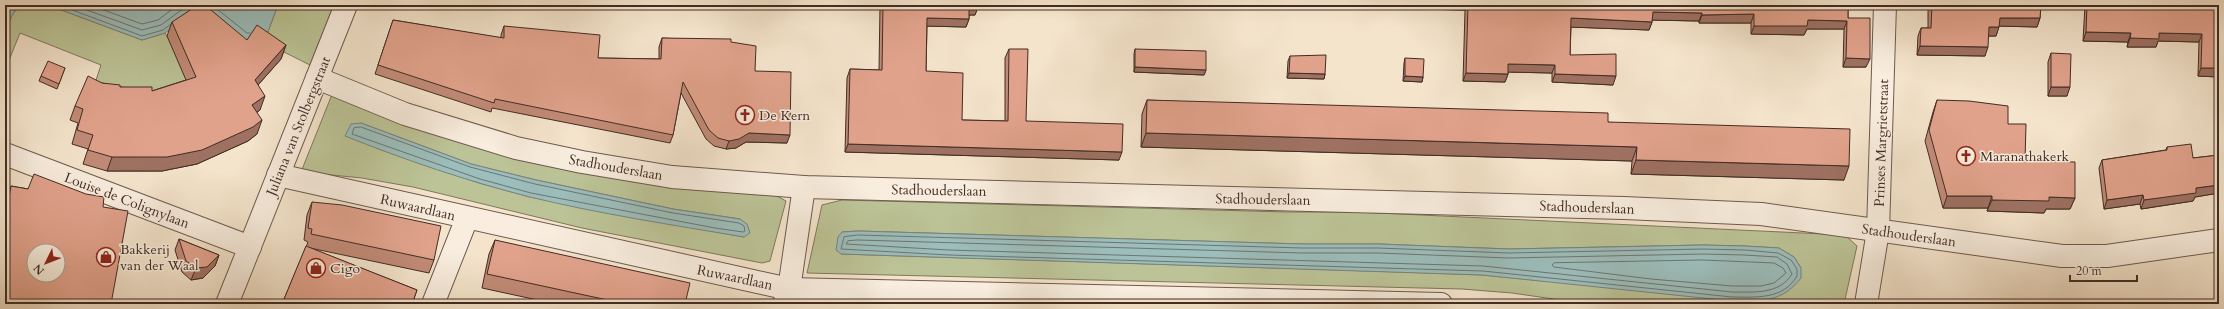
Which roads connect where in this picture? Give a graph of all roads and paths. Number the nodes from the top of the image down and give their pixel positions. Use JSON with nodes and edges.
{"nodes":[{"id":1,"x":346,"y":5,"type":"edge"},
{"id":2,"x":1885,"y":5,"type":"edge"},
{"id":3,"x":317,"y":78,"type":"junction"},
{"id":4,"x":5,"y":154,"type":"edge"},
{"id":5,"x":278,"y":175,"type":"junction"},
{"id":6,"x":804,"y":187,"type":"junction"},
{"id":7,"x":467,"y":218,"type":"junction"},
{"id":8,"x":1878,"y":231,"type":"junction"},
{"id":9,"x":2219,"y":240,"type":"edge"},
{"id":10,"x":250,"y":247,"type":"junction"},
{"id":11,"x":787,"y":296,"type":"edge"},
{"id":12,"x":1243,"y":302,"type":"edge"},
{"id":13,"x":227,"y":304,"type":"edge"},
{"id":14,"x":433,"y":304,"type":"edge"},
{"id":15,"x":1440,"y":304,"type":"edge"},
{"id":16,"x":1866,"y":304,"type":"edge"}],
"edges":[{"from":1,"to":3,"type":"street","name":"Juliana van Stolbergstraat"},
{"from":2,"to":8,"type":"street","name":"Prinses Margrietstraat"},
{"from":3,"to":5,"type":"street","name":"Juliana van Stolbergstraat"},
{"from":3,"to":6,"type":"street","name":"Stadhouderslaan"},
{"from":4,"to":10,"type":"street","name":"Louise de Colignylaan"},
{"from":5,"to":7,"type":"street","name":"Ruwaardlaan"},
{"from":5,"to":10,"type":"street","name":"Juliana van Stolbergstraat"},
{"from":6,"to":8,"type":"street","name":"Stadhouderslaan"},
{"from":6,"to":11,"type":"street"},
{"from":7,"to":11,"type":"street","name":"Ruwaardlaan"},
{"from":7,"to":14,"type":"street"},
{"from":8,"to":9,"type":"street","name":"Stadhouderslaan"},
{"from":8,"to":16,"type":"street","name":"Prinses Margrietstraat"},
{"from":10,"to":13,"type":"street","name":"Juliana van Stolbergstraat"},
{"from":11,"to":12,"type":"street","name":"Ruwaardlaan"},
{"from":12,"to":15,"type":"street","name":"Ruwaardlaan"}]}
